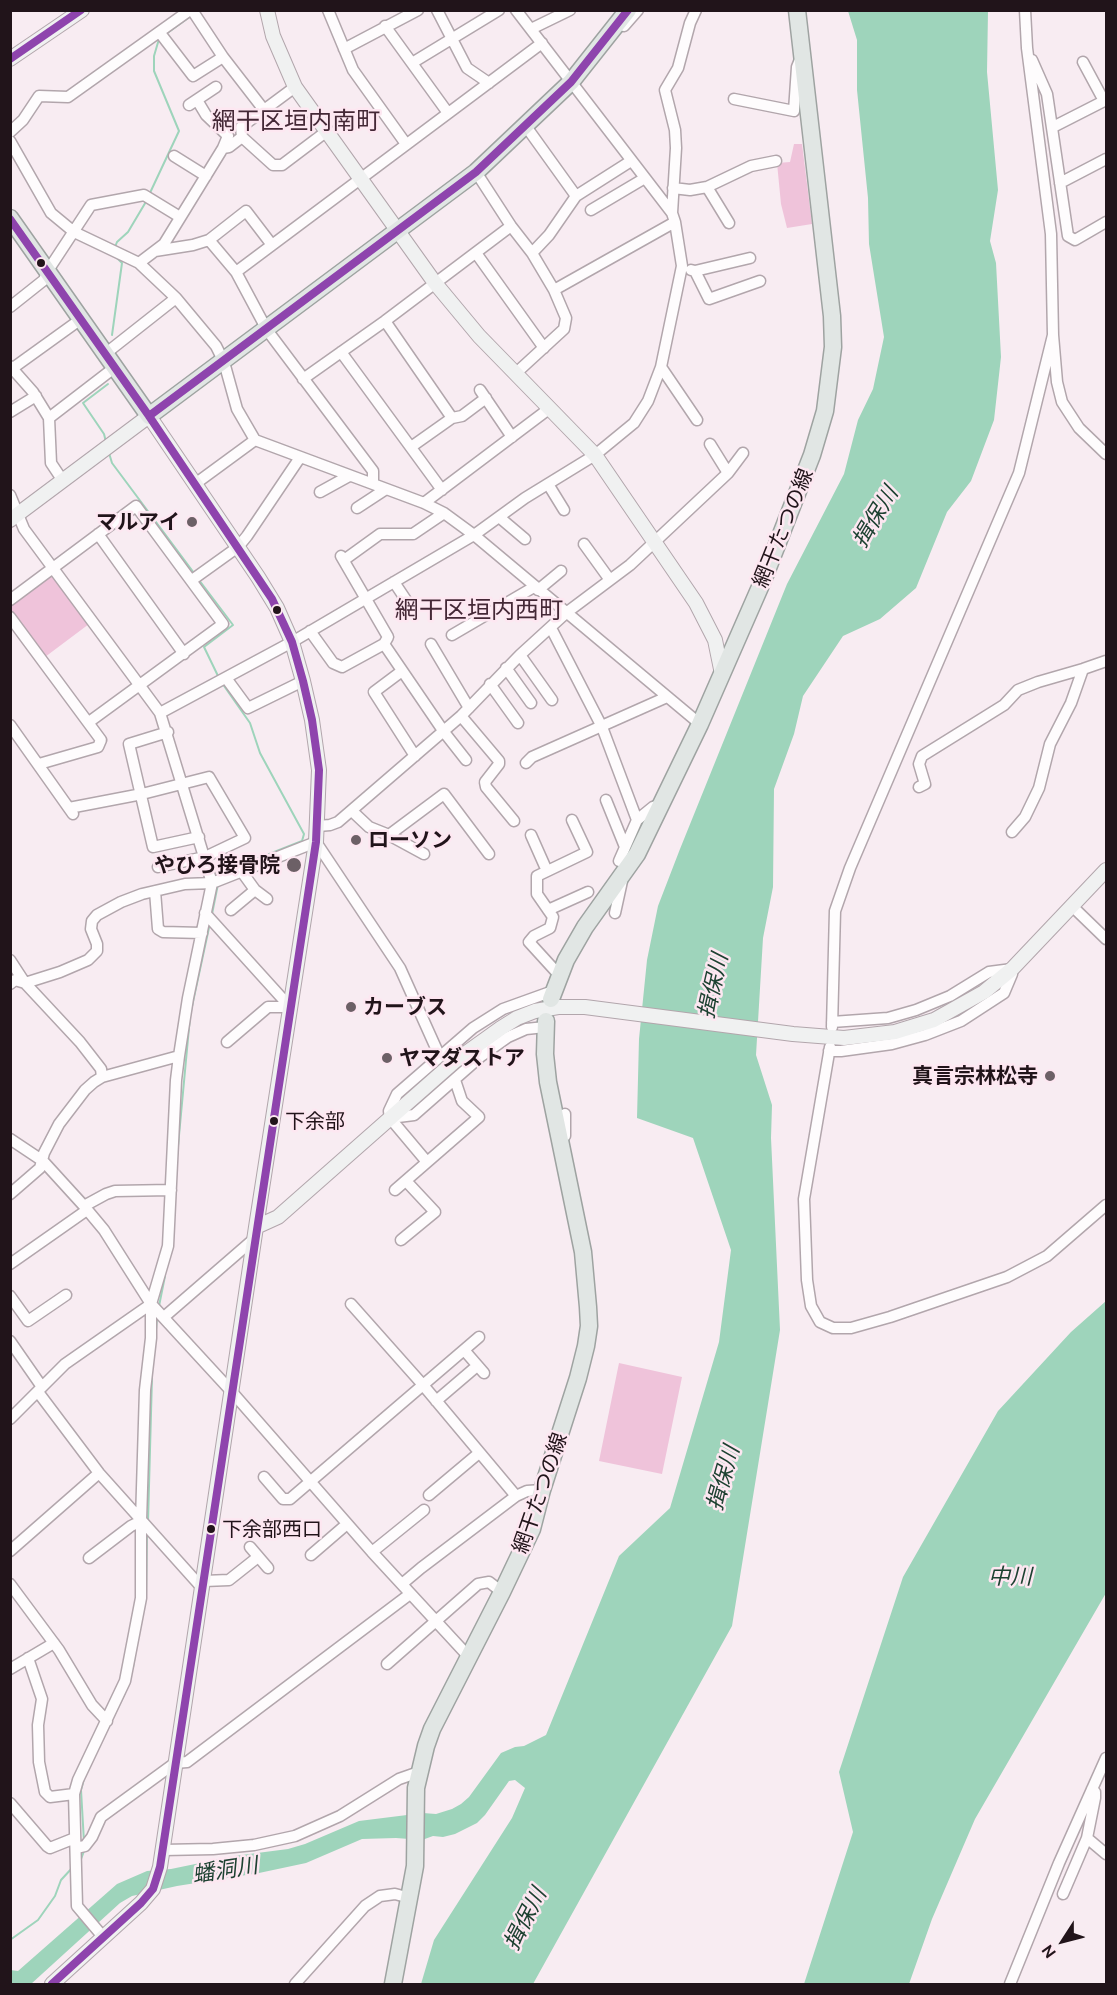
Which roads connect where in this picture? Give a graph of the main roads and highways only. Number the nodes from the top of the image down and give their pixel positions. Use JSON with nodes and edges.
{"nodes":[{"id":1,"x":628,"y":10,"type":"edge"},
{"id":2,"x":797,"y":10,"type":"edge"},
{"id":3,"x":10,"y":218,"type":"edge"},
{"id":4,"x":555,"y":989,"type":"road end"},
{"id":5,"x":546,"y":1024,"type":"road end"},
{"id":6,"x":393,"y":1984,"type":"edge"}],
"edges":[{"from":1,"to":3,"type":"main road"},
{"from":2,"to":4,"type":"main road","name":"網干たつの線"},
{"from":5,"to":6,"type":"main road","name":"網干たつの線"}]}
